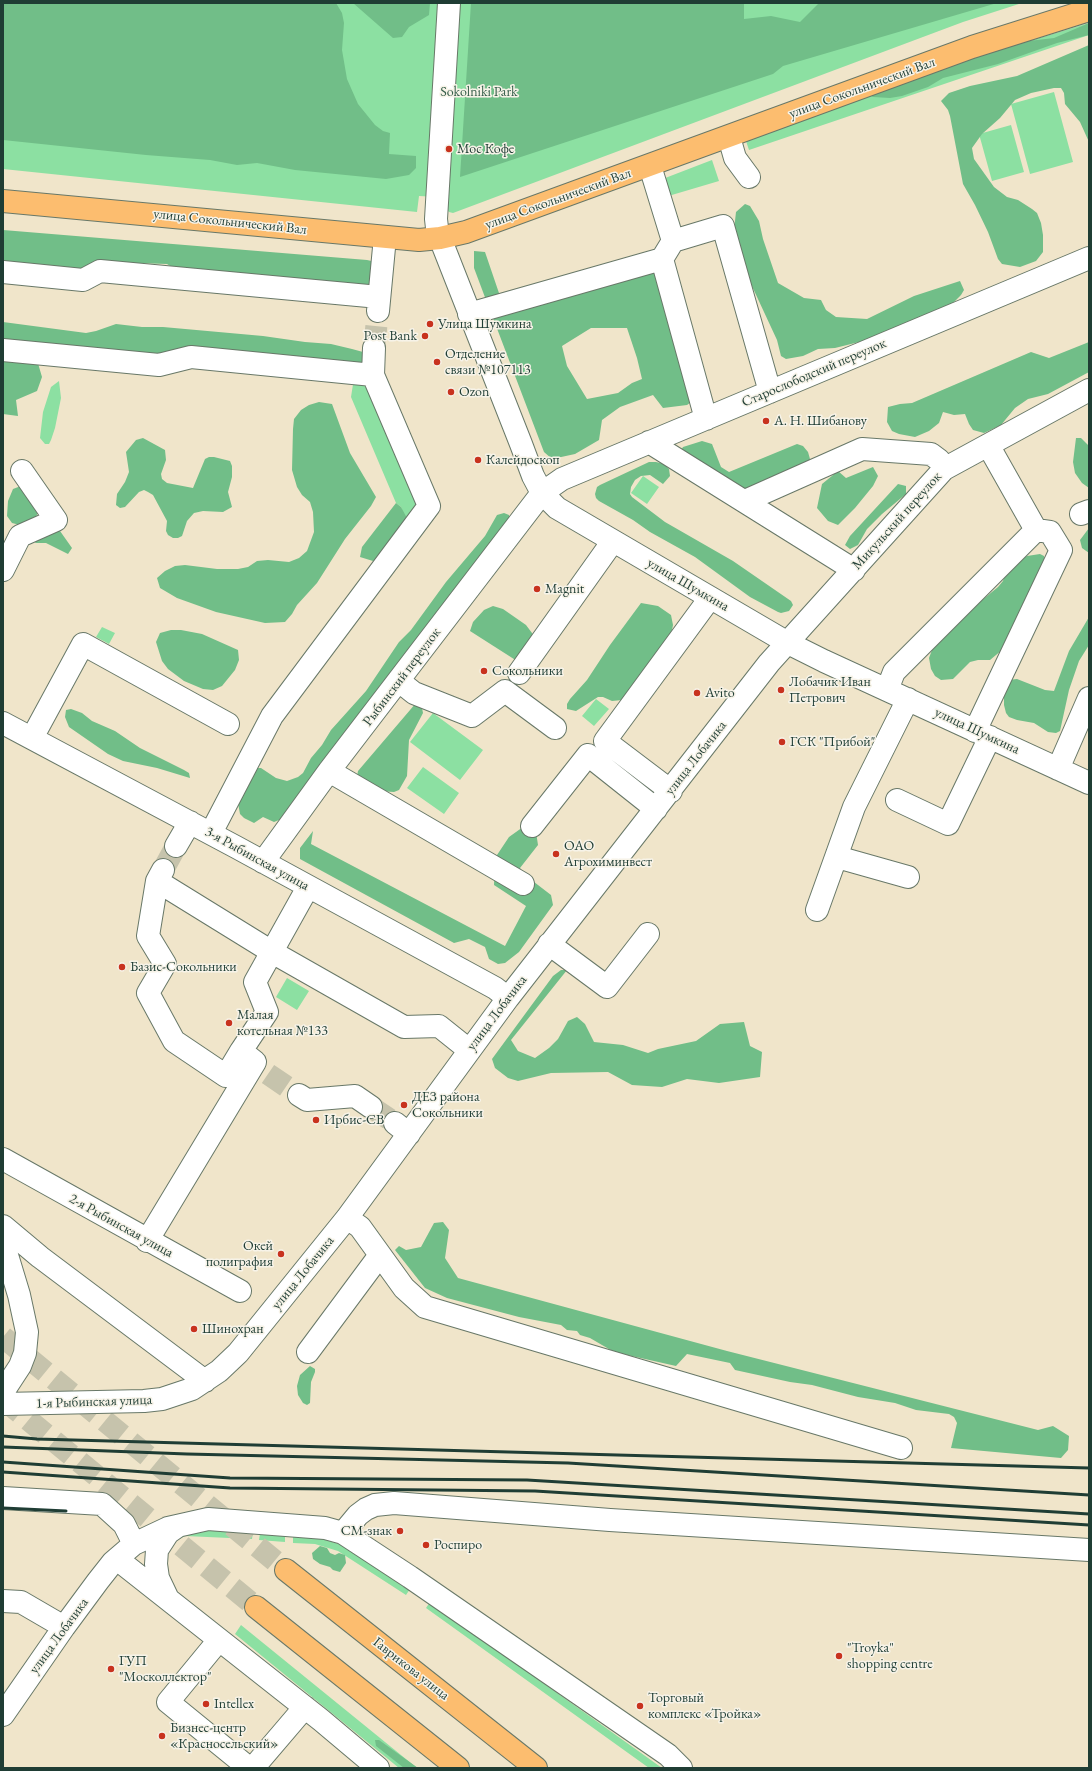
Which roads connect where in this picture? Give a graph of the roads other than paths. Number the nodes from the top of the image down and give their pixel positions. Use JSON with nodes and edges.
{"nodes":[{"id":1,"x":449,"y":3,"type":"edge"},
{"id":2,"x":1089,"y":10,"type":"edge"},
{"id":3,"x":728,"y":137,"type":"junction"},
{"id":4,"x":650,"y":166,"type":"junction"},
{"id":5,"x":749,"y":177,"type":"dead end"},
{"id":6,"x":3,"y":201,"type":"edge"},
{"id":7,"x":438,"y":228,"type":"junction"},
{"id":8,"x":384,"y":237,"type":"junction"},
{"id":9,"x":667,"y":250,"type":"junction"},
{"id":10,"x":1089,"y":258,"type":"edge"},
{"id":11,"x":3,"y":272,"type":"edge"},
{"id":12,"x":469,"y":314,"type":"junction"},
{"id":13,"x":374,"y":348,"type":"tunnel mouth"},
{"id":14,"x":3,"y":350,"type":"edge"},
{"id":15,"x":373,"y":375,"type":"junction"},
{"id":16,"x":1089,"y":390,"type":"edge"},
{"id":17,"x":770,"y":392,"type":"junction"},
{"id":18,"x":706,"y":419,"type":"junction"},
{"id":19,"x":649,"y":442,"type":"junction"},
{"id":20,"x":988,"y":445,"type":"junction"},
{"id":21,"x":944,"y":469,"type":"junction"},
{"id":22,"x":22,"y":471,"type":"dead end"},
{"id":23,"x":542,"y":493,"type":"junction"},
{"id":24,"x":745,"y":501,"type":"junction"},
{"id":25,"x":1036,"y":530,"type":"junction"},
{"id":26,"x":612,"y":541,"type":"junction"},
{"id":27,"x":3,"y":570,"type":"edge"},
{"id":28,"x":854,"y":570,"type":"junction"},
{"id":29,"x":710,"y":598,"type":"junction"},
{"id":30,"x":788,"y":643,"type":"junction"},
{"id":31,"x":519,"y":673,"type":"dead end"},
{"id":32,"x":399,"y":681,"type":"junction"},
{"id":33,"x":887,"y":690,"type":"junction"},
{"id":34,"x":1089,"y":698,"type":"edge"},
{"id":35,"x":908,"y":699,"type":"junction"},
{"id":36,"x":3,"y":723,"type":"edge"},
{"id":37,"x":228,"y":724,"type":"dead end"},
{"id":38,"x":555,"y":728,"type":"dead end"},
{"id":39,"x":982,"y":734,"type":"junction"},
{"id":40,"x":32,"y":738,"type":"junction"},
{"id":41,"x":1058,"y":769,"type":"junction"},
{"id":42,"x":329,"y":771,"type":"junction"},
{"id":43,"x":1089,"y":783,"type":"edge"},
{"id":44,"x":671,"y":791,"type":"junction"},
{"id":45,"x":897,"y":800,"type":"dead end"},
{"id":46,"x":656,"y":809,"type":"junction"},
{"id":47,"x":190,"y":822,"type":"junction"},
{"id":48,"x":532,"y":826,"type":"dead end"},
{"id":49,"x":211,"y":833,"type":"junction"},
{"id":50,"x":176,"y":846,"type":"tunnel mouth"},
{"id":51,"x":837,"y":857,"type":"junction"},
{"id":52,"x":263,"y":862,"type":"junction"},
{"id":53,"x":908,"y":877,"type":"dead end"},
{"id":54,"x":523,"y":884,"type":"dead end"},
{"id":55,"x":308,"y":887,"type":"junction"},
{"id":56,"x":817,"y":910,"type":"dead end"},
{"id":57,"x":648,"y":934,"type":"dead end"},
{"id":58,"x":549,"y":944,"type":"junction"},
{"id":59,"x":272,"y":952,"type":"junction"},
{"id":60,"x":508,"y":998,"type":"junction"},
{"id":61,"x":469,"y":1050,"type":"junction"},
{"id":62,"x":255,"y":1062,"type":"junction"},
{"id":63,"x":299,"y":1095,"type":"tunnel mouth"},
{"id":64,"x":371,"y":1107,"type":"tunnel mouth"},
{"id":65,"x":3,"y":1160,"type":"edge"},
{"id":66,"x":346,"y":1218,"type":"junction"},
{"id":67,"x":3,"y":1226,"type":"edge"},
{"id":68,"x":147,"y":1241,"type":"junction"},
{"id":69,"x":3,"y":1242,"type":"edge"},
{"id":70,"x":380,"y":1255,"type":"junction"},
{"id":71,"x":240,"y":1291,"type":"dead end"},
{"id":72,"x":308,"y":1352,"type":"dead end"},
{"id":73,"x":205,"y":1382,"type":"junction"},
{"id":74,"x":3,"y":1392,"type":"edge"},
{"id":75,"x":3,"y":1404,"type":"edge"},
{"id":76,"x":901,"y":1448,"type":"dead end"},
{"id":77,"x":3,"y":1498,"type":"edge"},
{"id":78,"x":181,"y":1524,"type":"junction"},
{"id":79,"x":343,"y":1533,"type":"junction"},
{"id":80,"x":134,"y":1544,"type":"junction"},
{"id":81,"x":1089,"y":1550,"type":"edge"},
{"id":82,"x":117,"y":1559,"type":"junction"},
{"id":83,"x":286,"y":1570,"type":"tunnel mouth"},
{"id":84,"x":168,"y":1600,"type":"junction"},
{"id":85,"x":3,"y":1601,"type":"edge"},
{"id":86,"x":256,"y":1607,"type":"tunnel mouth"},
{"id":87,"x":64,"y":1627,"type":"junction"},
{"id":88,"x":220,"y":1640,"type":"junction"},
{"id":89,"x":305,"y":1707,"type":"junction"},
{"id":90,"x":3,"y":1715,"type":"edge"},
{"id":91,"x":675,"y":1764,"type":"edge"},
{"id":92,"x":248,"y":1768,"type":"edge"},
{"id":93,"x":253,"y":1768,"type":"edge"},
{"id":94,"x":378,"y":1768,"type":"edge"},
{"id":95,"x":458,"y":1768,"type":"edge"},
{"id":96,"x":536,"y":1768,"type":"edge"}],
"edges":[{"from":1,"to":7,"type":"street"},
{"from":2,"to":3,"type":"main road","name":"улица Сокольнический Вал"},
{"from":3,"to":4,"type":"main road","name":"улица Сокольнический Вал"},
{"from":3,"to":5,"type":"street"},
{"from":4,"to":7,"type":"main road","name":"улица Сокольнический Вал"},
{"from":4,"to":9,"type":"street"},
{"from":6,"to":8,"type":"main road","name":"улица Сокольнический Вал"},
{"from":7,"to":8,"type":"main road","name":"улица Сокольнический Вал"},
{"from":7,"to":12,"type":"street","name":"улица Шумкина"},
{"from":8,"to":11,"type":"street"},
{"from":9,"to":12,"type":"street"},
{"from":9,"to":17,"type":"street"},
{"from":9,"to":18,"type":"street"},
{"from":10,"to":17,"type":"street","name":"Старослободский переулок"},
{"from":12,"to":23,"type":"street","name":"улица Шумкина"},
{"from":13,"to":15,"type":"street"},
{"from":14,"to":15,"type":"street"},
{"from":15,"to":49,"type":"street"},
{"from":16,"to":20,"type":"street","name":"Микульский переулок"},
{"from":17,"to":18,"type":"street","name":"Старослободский переулок"},
{"from":18,"to":19,"type":"street","name":"Старослободский переулок"},
{"from":19,"to":23,"type":"street","name":"Старослободский переулок"},
{"from":19,"to":24,"type":"street"},
{"from":20,"to":21,"type":"street","name":"Микульский переулок"},
{"from":20,"to":25,"type":"street"},
{"from":21,"to":24,"type":"street"},
{"from":21,"to":28,"type":"street","name":"Микульский переулок"},
{"from":22,"to":27,"type":"street"},
{"from":23,"to":26,"type":"street","name":"улица Шумкина"},
{"from":23,"to":32,"type":"street","name":"Рыбинский переулок"},
{"from":24,"to":28,"type":"street"},
{"from":25,"to":33,"type":"street"},
{"from":25,"to":39,"type":"street"},
{"from":26,"to":29,"type":"street","name":"улица Шумкина"},
{"from":26,"to":31,"type":"street"},
{"from":28,"to":30,"type":"street","name":"Микульский переулок"},
{"from":29,"to":30,"type":"street","name":"улица Шумкина"},
{"from":29,"to":44,"type":"street"},
{"from":30,"to":33,"type":"street","name":"улица Шумкина"},
{"from":30,"to":44,"type":"street","name":"улица Лобачика"},
{"from":32,"to":38,"type":"street"},
{"from":32,"to":42,"type":"street","name":"Рыбинский переулок"},
{"from":33,"to":35,"type":"street","name":"улица Шумкина"},
{"from":34,"to":41,"type":"street"},
{"from":35,"to":39,"type":"street","name":"улица Шумкина"},
{"from":35,"to":51,"type":"street"},
{"from":36,"to":40,"type":"street","name":"3-я Рыбинская улица"},
{"from":37,"to":40,"type":"street"},
{"from":39,"to":41,"type":"street","name":"улица Шумкина"},
{"from":39,"to":45,"type":"street"},
{"from":40,"to":47,"type":"street","name":"3-я Рыбинская улица"},
{"from":41,"to":43,"type":"street","name":"улица Шумкина"},
{"from":42,"to":52,"type":"street","name":"Рыбинский переулок"},
{"from":42,"to":54,"type":"street"},
{"from":44,"to":46,"type":"street","name":"улица Лобачика"},
{"from":46,"to":48,"type":"street"},
{"from":46,"to":58,"type":"street","name":"улица Лобачика"},
{"from":47,"to":49,"type":"street","name":"3-я Рыбинская улица"},
{"from":47,"to":50,"type":"street"},
{"from":49,"to":52,"type":"street","name":"3-я Рыбинская улица"},
{"from":51,"to":53,"type":"street"},
{"from":51,"to":56,"type":"street"},
{"from":52,"to":55,"type":"street","name":"3-я Рыбинская улица"},
{"from":55,"to":59,"type":"street"},
{"from":55,"to":60,"type":"street","name":"3-я Рыбинская улица"},
{"from":57,"to":58,"type":"street"},
{"from":58,"to":60,"type":"street","name":"улица Лобачика"},
{"from":59,"to":61,"type":"street"},
{"from":59,"to":62,"type":"street"},
{"from":59,"to":62,"type":"street"},
{"from":60,"to":61,"type":"street","name":"улица Лобачика"},
{"from":61,"to":66,"type":"street","name":"улица Лобачика"},
{"from":62,"to":68,"type":"street"},
{"from":63,"to":64,"type":"street"},
{"from":65,"to":68,"type":"street","name":"2-я Рыбинская улица"},
{"from":66,"to":70,"type":"street"},
{"from":66,"to":73,"type":"street","name":"улица Лобачика"},
{"from":67,"to":73,"type":"street"},
{"from":68,"to":71,"type":"street","name":"2-я Рыбинская улица"},
{"from":69,"to":74,"type":"street"},
{"from":70,"to":72,"type":"street"},
{"from":70,"to":76,"type":"street"},
{"from":73,"to":75,"type":"street","name":"1-я Рыбинская улица"},
{"from":77,"to":80,"type":"street"},
{"from":78,"to":79,"type":"street","name":"улица Лобачика"},
{"from":78,"to":80,"type":"street","name":"улица Лобачика"},
{"from":78,"to":84,"type":"street"},
{"from":79,"to":81,"type":"street"},
{"from":79,"to":91,"type":"street","name":"улица Лобачика"},
{"from":80,"to":82,"type":"street","name":"улица Лобачика"},
{"from":82,"to":84,"type":"street"},
{"from":82,"to":87,"type":"street","name":"улица Лобачика"},
{"from":83,"to":96,"type":"main road","name":"Гаврикова улица"},
{"from":84,"to":88,"type":"street"},
{"from":85,"to":87,"type":"street"},
{"from":86,"to":95,"type":"main road"},
{"from":87,"to":90,"type":"street","name":"улица Лобачика"},
{"from":88,"to":89,"type":"street"},
{"from":88,"to":92,"type":"street"},
{"from":89,"to":93,"type":"street"},
{"from":89,"to":94,"type":"street"}]}
